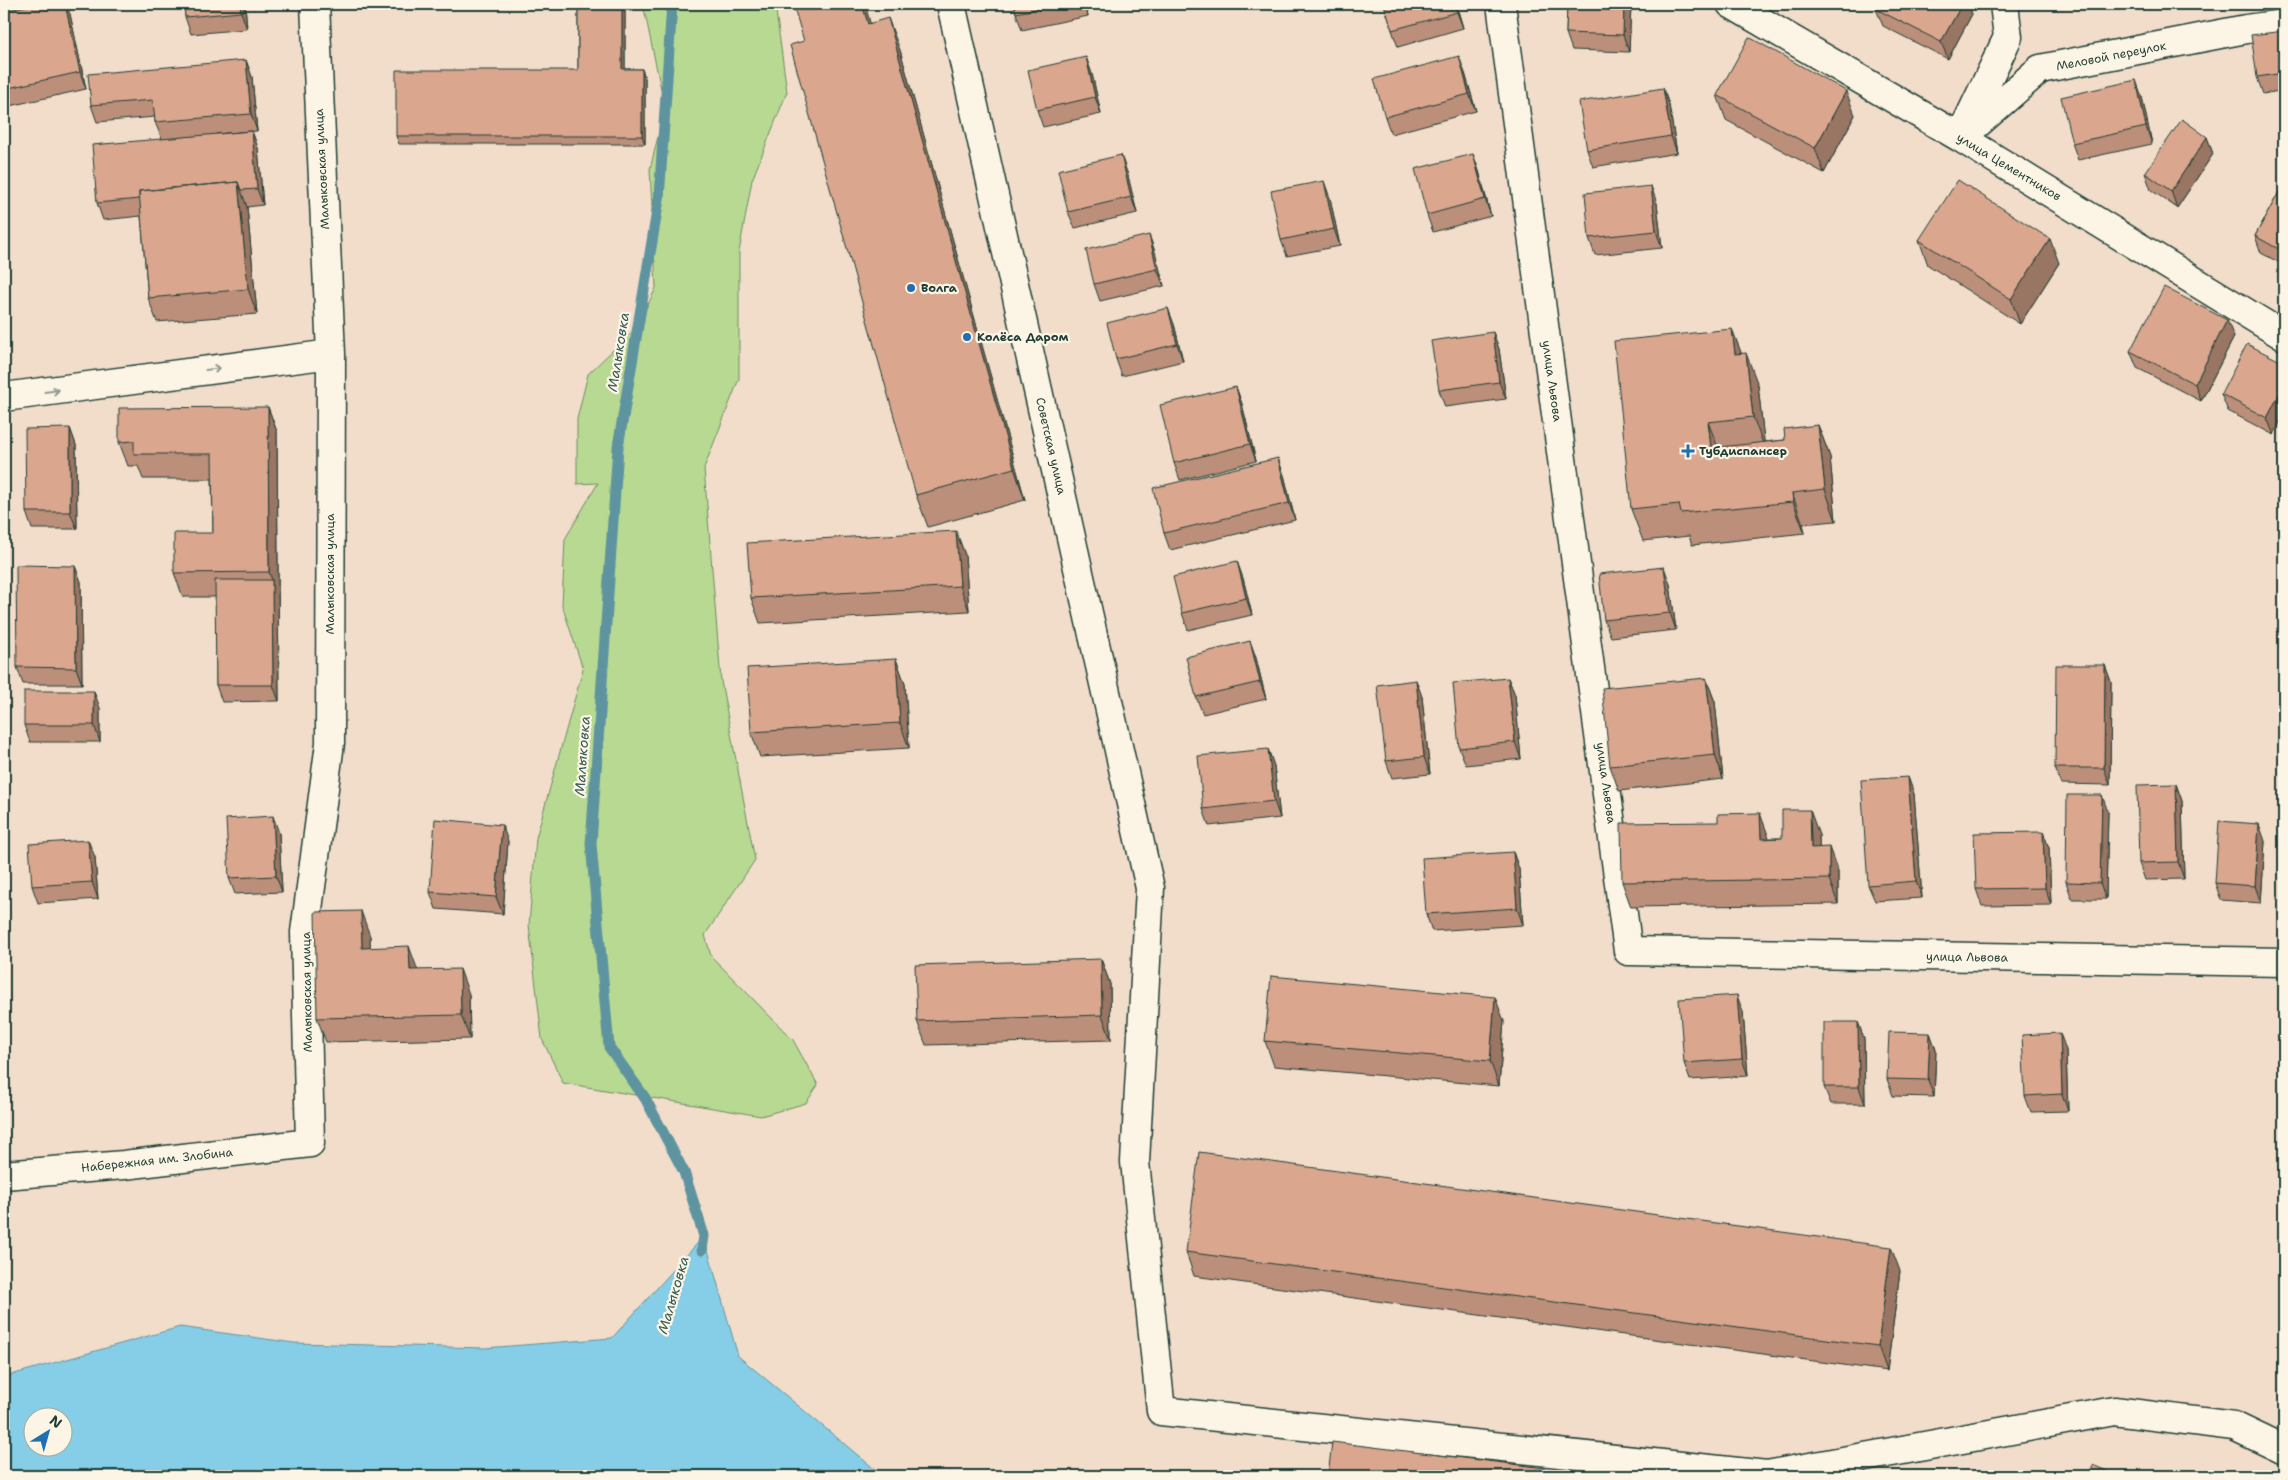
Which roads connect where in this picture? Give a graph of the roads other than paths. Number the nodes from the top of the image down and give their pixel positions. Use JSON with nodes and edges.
{"nodes":[{"id":1,"x":315,"y":4,"type":"edge"},
{"id":2,"x":951,"y":4,"type":"edge"},
{"id":3,"x":1500,"y":4,"type":"edge"},
{"id":4,"x":1731,"y":4,"type":"edge"},
{"id":5,"x":2004,"y":4,"type":"edge"},
{"id":6,"x":2284,"y":24,"type":"edge"},
{"id":7,"x":1961,"y":138,"type":"junction"},
{"id":8,"x":2284,"y":336,"type":"edge"},
{"id":9,"x":330,"y":354,"type":"junction"},
{"id":10,"x":4,"y":397,"type":"edge"},
{"id":11,"x":2284,"y":962,"type":"edge"},
{"id":12,"x":310,"y":1143,"type":"joint"},
{"id":13,"x":4,"y":1174,"type":"edge"},
{"id":14,"x":2284,"y":1450,"type":"edge"},
{"id":15,"x":1863,"y":1467,"type":"edge"}],
"edges":[{"from":1,"to":9,"type":"street","name":"Малыковская улица"},
{"from":2,"to":15,"type":"street","name":"Советская улица"},
{"from":3,"to":11,"type":"street","name":"улица Львова"},
{"from":4,"to":7,"type":"street","name":"улица Цементников"},
{"from":5,"to":7,"type":"street"},
{"from":6,"to":7,"type":"street","name":"Меловой переулок"},
{"from":7,"to":8,"type":"street","name":"улица Цементников"},
{"from":10,"to":9,"type":"street","one_way":true},
{"from":9,"to":12,"type":"street","name":"Малыковская улица"},
{"from":12,"to":13,"type":"street","name":"Набережная им. Злобина"},
{"from":14,"to":15,"type":"street"}]}
